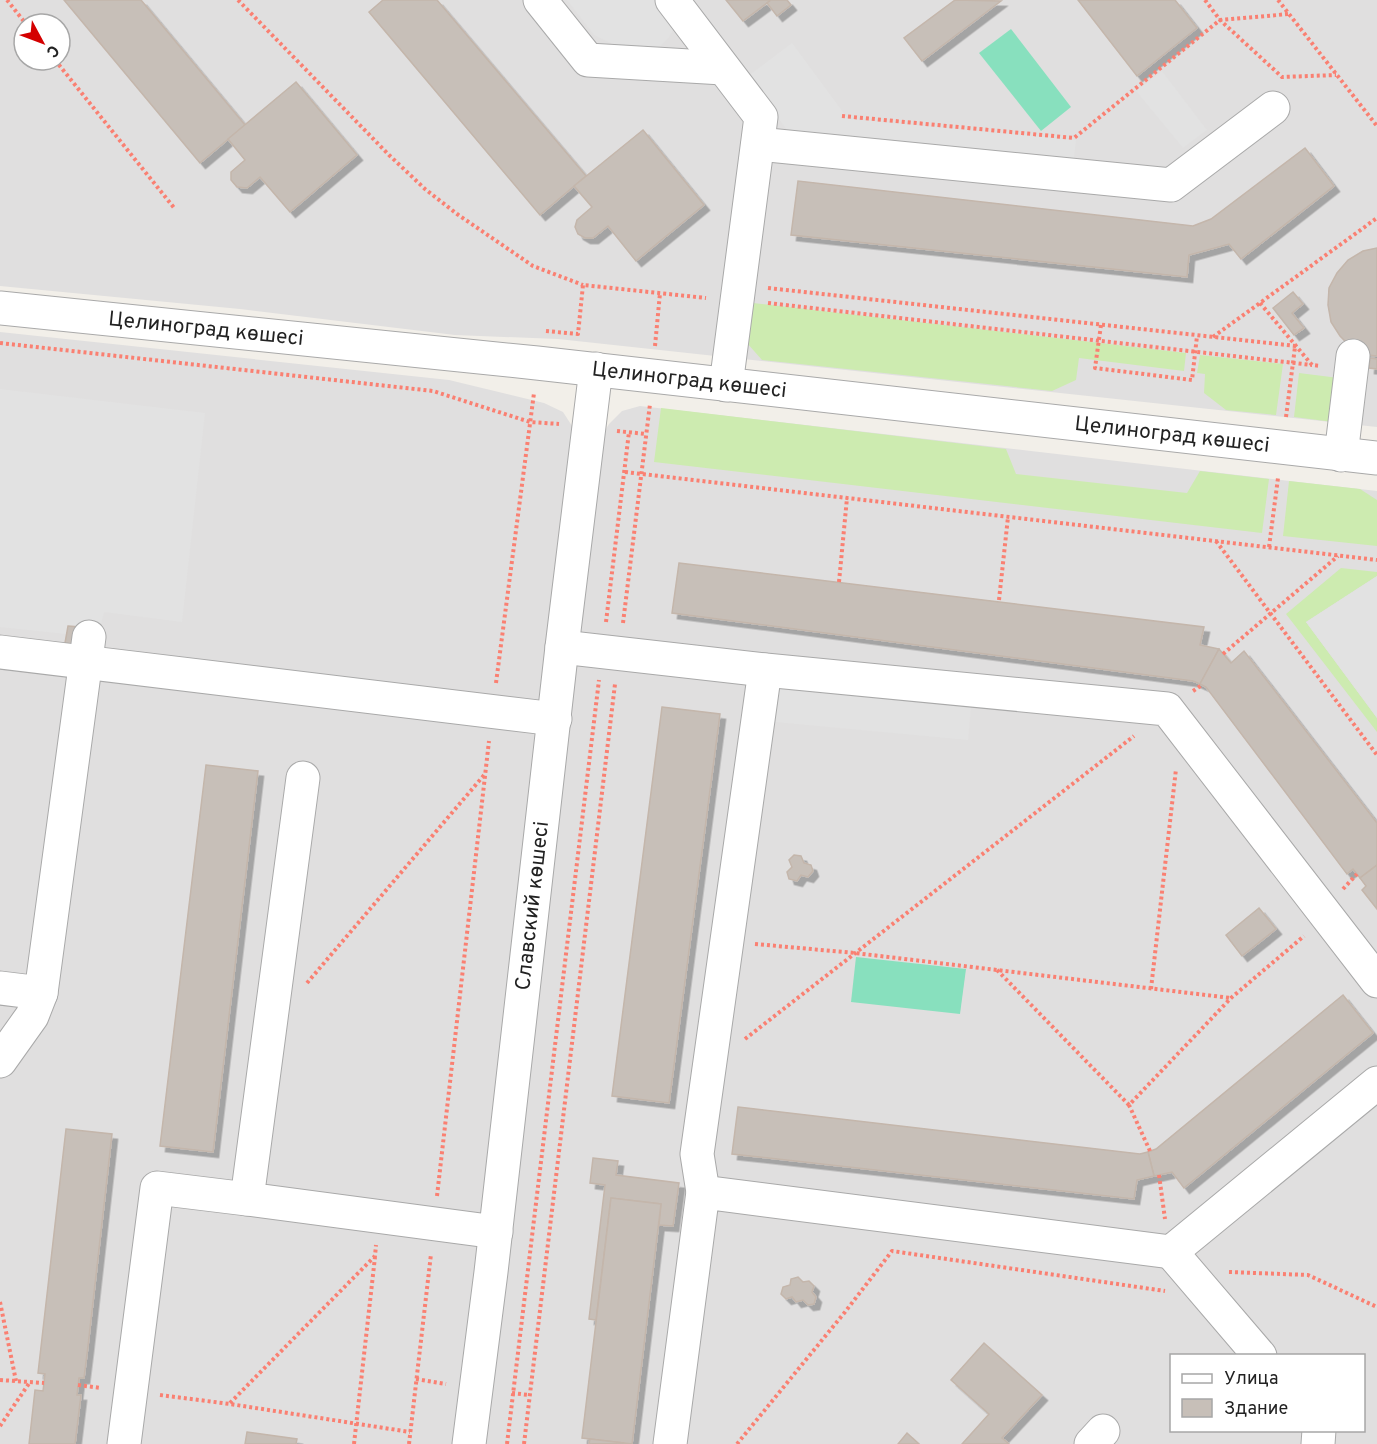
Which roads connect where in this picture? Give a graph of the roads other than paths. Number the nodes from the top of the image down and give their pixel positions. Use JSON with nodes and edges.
{"nodes":[{"id":1,"x":540,"y":0,"type":"edge"},
{"id":2,"x":672,"y":0,"type":"edge"},
{"id":3,"x":723,"y":68,"type":"junction"},
{"id":4,"x":1273,"y":108,"type":"dead end"},
{"id":5,"x":758,"y":144,"type":"junction"},
{"id":6,"x":0,"y":308,"type":"edge"},
{"id":7,"x":1353,"y":356,"type":"dead end"},
{"id":8,"x":596,"y":369,"type":"junction"},
{"id":9,"x":726,"y":385,"type":"junction"},
{"id":10,"x":1341,"y":455,"type":"junction"},
{"id":11,"x":1377,"y":458,"type":"edge"},
{"id":12,"x":562,"y":647,"type":"junction"},
{"id":13,"x":87,"y":649,"type":"junction"},
{"id":14,"x":0,"y":652,"type":"edge"},
{"id":15,"x":765,"y":670,"type":"junction"},
{"id":16,"x":555,"y":719,"type":"junction"},
{"id":17,"x":303,"y":778,"type":"dead end"},
{"id":18,"x":1377,"y":981,"type":"edge"},
{"id":19,"x":0,"y":988,"type":"edge"},
{"id":20,"x":41,"y":993,"type":"junction"},
{"id":21,"x":0,"y":1061,"type":"edge"},
{"id":22,"x":1377,"y":1083,"type":"edge"},
{"id":23,"x":703,"y":1192,"type":"junction"},
{"id":24,"x":247,"y":1199,"type":"junction"},
{"id":25,"x":495,"y":1232,"type":"junction"},
{"id":26,"x":1171,"y":1252,"type":"junction"},
{"id":27,"x":1258,"y":1354,"type":"edge"},
{"id":28,"x":124,"y":1444,"type":"edge"},
{"id":29,"x":469,"y":1444,"type":"edge"},
{"id":30,"x":670,"y":1444,"type":"edge"}],
"edges":[{"from":1,"to":3,"type":"street"},
{"from":2,"to":3,"type":"street"},
{"from":3,"to":5,"type":"street"},
{"from":4,"to":5,"type":"street"},
{"from":5,"to":9,"type":"street"},
{"from":6,"to":8,"type":"street","name":"Целиноград көшесі"},
{"from":7,"to":10,"type":"street"},
{"from":8,"to":9,"type":"street","name":"Целиноград көшесі"},
{"from":8,"to":12,"type":"street","name":"Славский көшесі"},
{"from":9,"to":10,"type":"street","name":"Целиноград көшесі"},
{"from":10,"to":11,"type":"street","name":"Целиноград көшесі"},
{"from":12,"to":15,"type":"street"},
{"from":12,"to":16,"type":"street","name":"Славский көшесі"},
{"from":13,"to":14,"type":"street"},
{"from":13,"to":16,"type":"street"},
{"from":13,"to":20,"type":"street"},
{"from":15,"to":18,"type":"street"},
{"from":15,"to":23,"type":"street"},
{"from":16,"to":25,"type":"street","name":"Славский көшесі"},
{"from":17,"to":24,"type":"street"},
{"from":19,"to":20,"type":"street"},
{"from":20,"to":21,"type":"street"},
{"from":22,"to":26,"type":"street"},
{"from":23,"to":26,"type":"street"},
{"from":23,"to":30,"type":"street"},
{"from":24,"to":25,"type":"street"},
{"from":24,"to":28,"type":"street"},
{"from":25,"to":29,"type":"street","name":"Славский көшесі"},
{"from":26,"to":27,"type":"street"}]}
